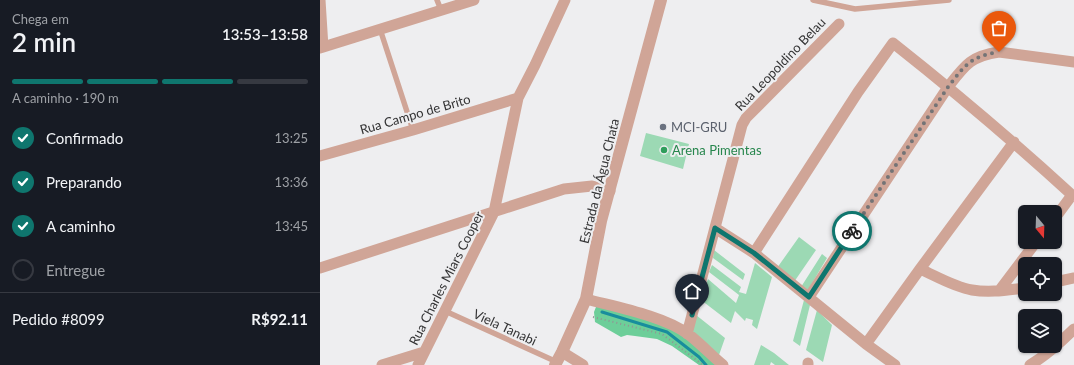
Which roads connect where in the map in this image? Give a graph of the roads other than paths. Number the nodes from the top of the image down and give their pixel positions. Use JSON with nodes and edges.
{"nodes":[{"id":1,"x":320,"y":0,"type":"edge"},
{"id":2,"x":474,"y":0,"type":"edge"},
{"id":3,"x":565,"y":0,"type":"edge"},
{"id":4,"x":661,"y":0,"type":"edge"},
{"id":5,"x":813,"y":0,"type":"edge"},
{"id":6,"x":949,"y":0,"type":"edge"},
{"id":7,"x":439,"y":5,"type":"edge"},
{"id":8,"x":839,"y":24,"type":"dead end"},
{"id":9,"x":380,"y":29,"type":"junction"},
{"id":10,"x":321,"y":49,"type":"edge"},
{"id":11,"x":1074,"y":62,"type":"edge"},
{"id":12,"x":948,"y":87,"type":"junction"},
{"id":13,"x":518,"y":98,"type":"junction"},
{"id":14,"x":414,"y":130,"type":"junction"},
{"id":15,"x":1014,"y":142,"type":"junction"},
{"id":16,"x":320,"y":156,"type":"edge"},
{"id":17,"x":610,"y":190,"type":"junction"},
{"id":18,"x":1073,"y":195,"type":"edge"},
{"id":19,"x":1062,"y":209,"type":"edge"},
{"id":20,"x":494,"y":212,"type":"junction"},
{"id":21,"x":715,"y":228,"type":"junction"},
{"id":22,"x":1031,"y":249,"type":"edge"},
{"id":23,"x":754,"y":253,"type":"junction"},
{"id":24,"x":320,"y":268,"type":"edge"},
{"id":25,"x":920,"y":269,"type":"junction"},
{"id":26,"x":1074,"y":278,"type":"edge"},
{"id":27,"x":1062,"y":281,"type":"edge"},
{"id":28,"x":1018,"y":289,"type":"edge"},
{"id":29,"x":999,"y":291,"type":"junction"},
{"id":30,"x":809,"y":297,"type":"junction"},
{"id":31,"x":586,"y":299,"type":"junction"},
{"id":32,"x":445,"y":311,"type":"junction"},
{"id":33,"x":1074,"y":329,"type":"edge"},
{"id":34,"x":687,"y":334,"type":"junction"},
{"id":35,"x":866,"y":344,"type":"junction"},
{"id":36,"x":424,"y":352,"type":"junction"},
{"id":37,"x":558,"y":360,"type":"edge"},
{"id":38,"x":382,"y":365,"type":"edge"},
{"id":39,"x":418,"y":365,"type":"edge"},
{"id":40,"x":583,"y":365,"type":"edge"},
{"id":41,"x":723,"y":365,"type":"edge"},
{"id":42,"x":895,"y":365,"type":"edge"},
{"id":43,"x":1030,"y":365,"type":"edge"}],
"edges":[{"from":1,"to":10,"type":"street"},
{"from":2,"to":7,"type":"street"},
{"from":3,"to":13,"type":"street","name":"Rua Charles Miars Cooper"},
{"from":4,"to":17,"type":"street","name":"Estrada da Água Chata"},
{"from":5,"to":6,"type":"lane"},
{"from":7,"to":9,"type":"street"},
{"from":8,"to":21,"type":"street","name":"Rua Leopoldino Belau"},
{"from":9,"to":10,"type":"street"},
{"from":9,"to":14,"type":"lane"},
{"from":11,"to":12,"type":"street"},
{"from":12,"to":15,"type":"street"},
{"from":12,"to":23,"type":"street"},
{"from":12,"to":30,"type":"street"},
{"from":13,"to":14,"type":"street","name":"Rua Campo de Brito"},
{"from":13,"to":20,"type":"street","name":"Rua Charles Miars Cooper"},
{"from":14,"to":16,"type":"street","name":"Rua Campo de Brito"},
{"from":15,"to":18,"type":"street"},
{"from":15,"to":25,"type":"street"},
{"from":17,"to":20,"type":"street"},
{"from":17,"to":31,"type":"street","name":"Estrada da Água Chata"},
{"from":18,"to":19,"type":"street"},
{"from":20,"to":24,"type":"street"},
{"from":20,"to":32,"type":"street","name":"Rua Charles Miars Cooper"},
{"from":21,"to":23,"type":"street"},
{"from":21,"to":34,"type":"street","name":"Rua Leopoldino Belau"},
{"from":22,"to":29,"type":"street"},
{"from":23,"to":30,"type":"street"},
{"from":25,"to":29,"type":"street"},
{"from":25,"to":35,"type":"street"},
{"from":26,"to":27,"type":"street"},
{"from":28,"to":29,"type":"street"},
{"from":30,"to":35,"type":"street"},
{"from":31,"to":34,"type":"street"},
{"from":31,"to":37,"type":"street","name":"Estrada da Água Chata"},
{"from":32,"to":36,"type":"street","name":"Rua Charles Miars Cooper"},
{"from":32,"to":37,"type":"lane","name":"Viela Tanabi"},
{"from":33,"to":43,"type":"street"},
{"from":34,"to":41,"type":"street"},
{"from":35,"to":42,"type":"street"},
{"from":36,"to":38,"type":"street"},
{"from":36,"to":39,"type":"street","name":"Rua Charles Miars Cooper"},
{"from":37,"to":40,"type":"street"}]}
